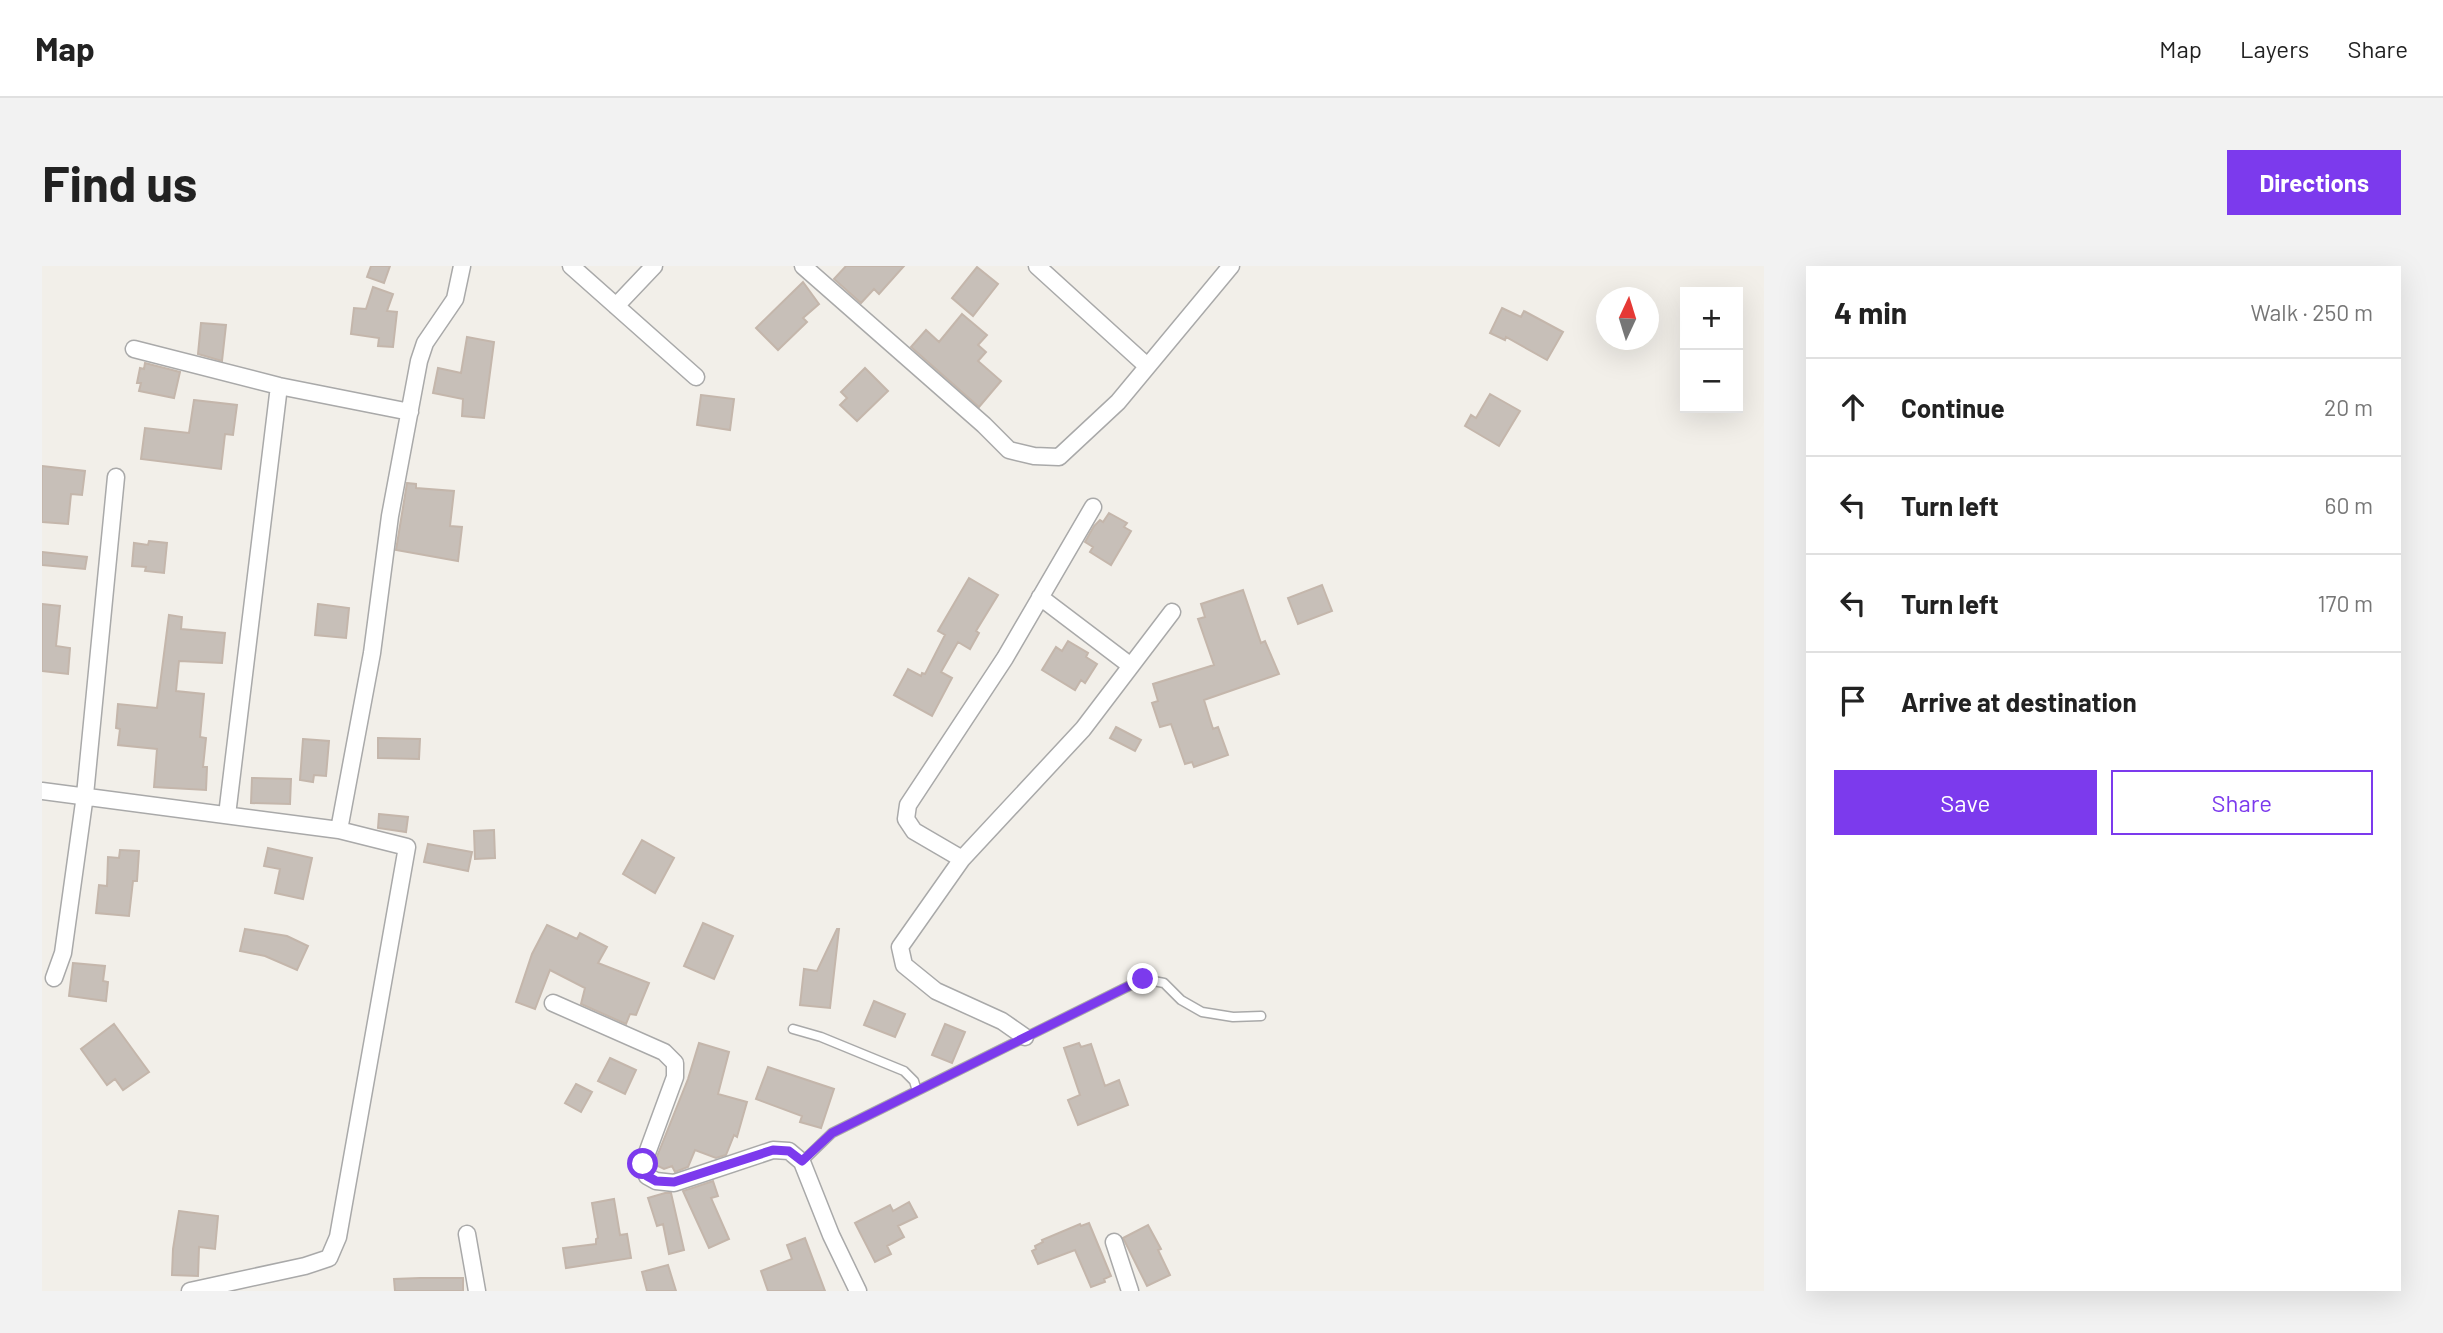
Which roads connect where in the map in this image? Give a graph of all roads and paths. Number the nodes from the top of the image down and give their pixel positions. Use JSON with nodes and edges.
{"nodes":[{"id":1,"x":462,"y":266,"type":"edge"},
{"id":2,"x":571,"y":266,"type":"edge"},
{"id":3,"x":654,"y":266,"type":"edge"},
{"id":4,"x":803,"y":266,"type":"edge"},
{"id":5,"x":1037,"y":266,"type":"edge"},
{"id":6,"x":1231,"y":266,"type":"edge"},
{"id":7,"x":616,"y":306,"type":"junction"},
{"id":8,"x":134,"y":349,"type":"dead end"},
{"id":9,"x":1147,"y":366,"type":"junction"},
{"id":10,"x":696,"y":377,"type":"dead end"},
{"id":11,"x":279,"y":386,"type":"junction"},
{"id":12,"x":410,"y":412,"type":"junction"},
{"id":13,"x":116,"y":477,"type":"dead end"},
{"id":14,"x":1093,"y":506,"type":"dead end"},
{"id":15,"x":1040,"y":597,"type":"junction"},
{"id":16,"x":1171,"y":612,"type":"dead end"},
{"id":17,"x":1131,"y":666,"type":"junction"},
{"id":18,"x":42,"y":791,"type":"edge"},
{"id":19,"x":85,"y":795,"type":"junction"},
{"id":20,"x":227,"y":815,"type":"junction"},
{"id":21,"x":339,"y":830,"type":"junction"},
{"id":22,"x":962,"y":859,"type":"junction"},
{"id":23,"x":54,"y":978,"type":"dead end"},
{"id":24,"x":554,"y":1003,"type":"dead end"},
{"id":25,"x":1261,"y":1016,"type":"dead end"},
{"id":26,"x":793,"y":1028,"type":"dead end"},
{"id":27,"x":1025,"y":1037,"type":"junction"},
{"id":28,"x":917,"y":1091,"type":"junction"},
{"id":29,"x":802,"y":1161,"type":"junction"},
{"id":30,"x":467,"y":1234,"type":"dead end"},
{"id":31,"x":1114,"y":1242,"type":"dead end"},
{"id":32,"x":190,"y":1291,"type":"edge"},
{"id":33,"x":477,"y":1291,"type":"edge"},
{"id":34,"x":858,"y":1291,"type":"edge"},
{"id":35,"x":1130,"y":1291,"type":"edge"}],
"edges":[{"from":1,"to":12,"type":"street"},
{"from":2,"to":7,"type":"street"},
{"from":3,"to":7,"type":"street"},
{"from":4,"to":9,"type":"street"},
{"from":5,"to":9,"type":"street"},
{"from":6,"to":9,"type":"street"},
{"from":7,"to":10,"type":"street"},
{"from":8,"to":11,"type":"street"},
{"from":11,"to":12,"type":"street"},
{"from":11,"to":20,"type":"street"},
{"from":12,"to":21,"type":"street"},
{"from":13,"to":19,"type":"street"},
{"from":14,"to":15,"type":"street"},
{"from":15,"to":17,"type":"street"},
{"from":15,"to":22,"type":"street"},
{"from":16,"to":17,"type":"street"},
{"from":17,"to":22,"type":"street"},
{"from":18,"to":19,"type":"street"},
{"from":19,"to":20,"type":"street"},
{"from":19,"to":23,"type":"street"},
{"from":20,"to":21,"type":"street"},
{"from":21,"to":32,"type":"street"},
{"from":22,"to":27,"type":"street"},
{"from":24,"to":29,"type":"street"},
{"from":25,"to":27,"type":"lane"},
{"from":26,"to":28,"type":"lane"},
{"from":27,"to":28,"type":"lane"},
{"from":28,"to":29,"type":"lane"},
{"from":29,"to":34,"type":"street"},
{"from":30,"to":33,"type":"street"},
{"from":31,"to":35,"type":"street"}]}
